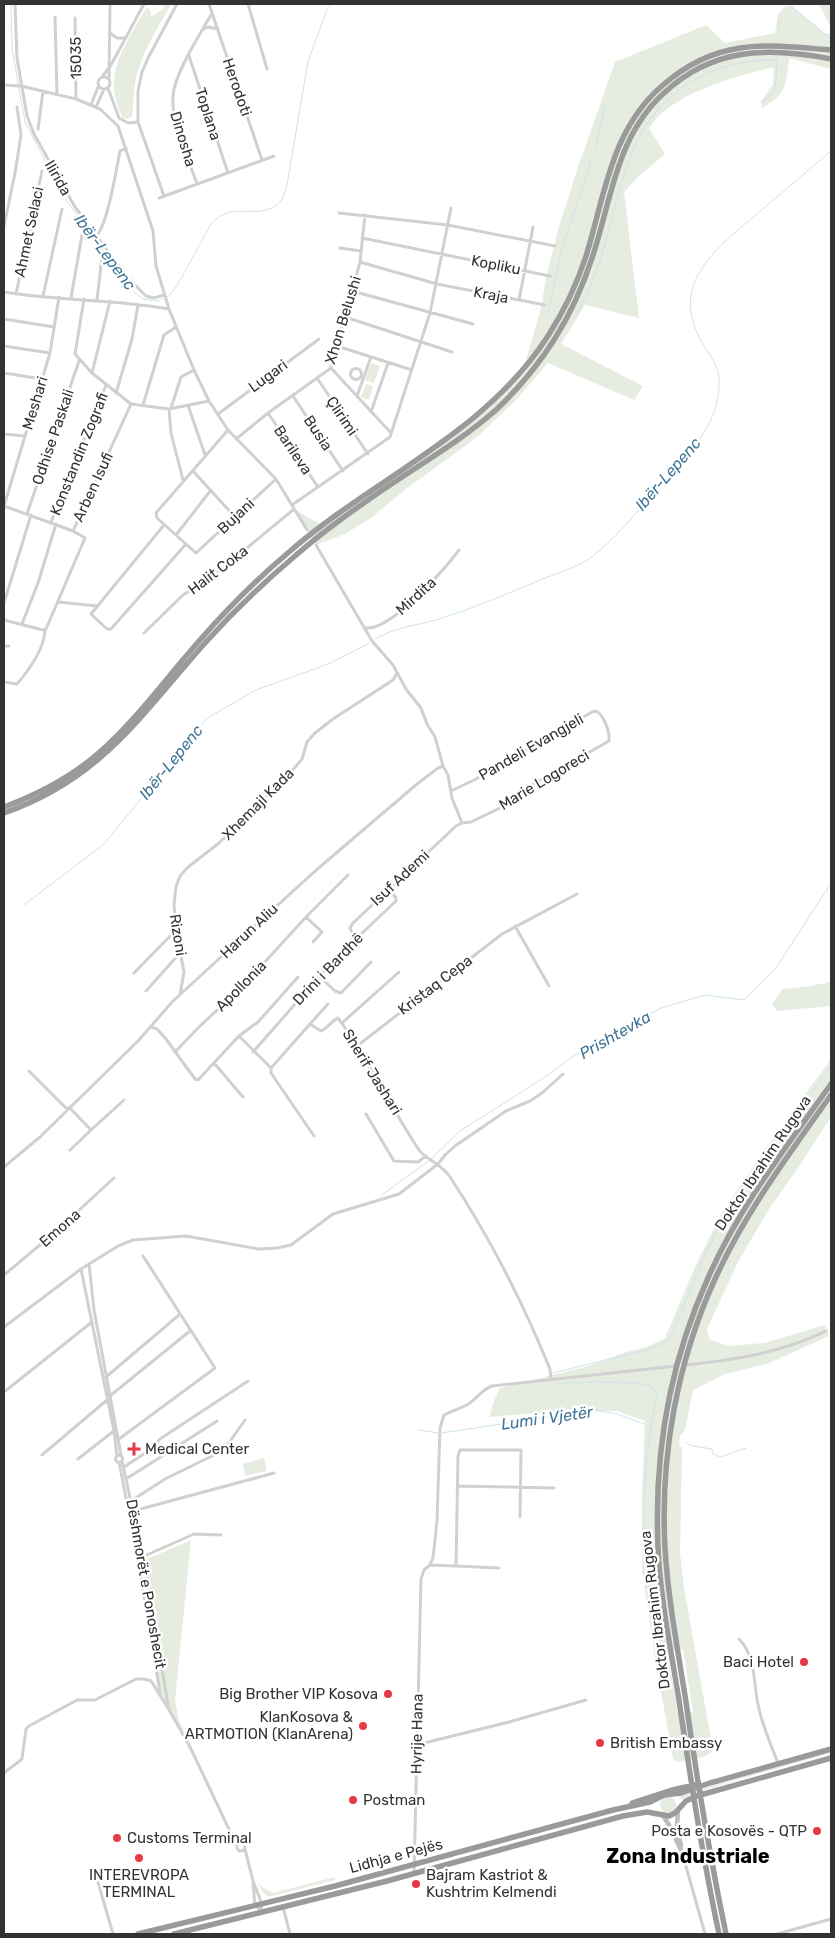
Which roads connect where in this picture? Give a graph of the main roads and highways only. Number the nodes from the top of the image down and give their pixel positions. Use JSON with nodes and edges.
{"nodes":[{"id":1,"x":831,"y":51,"type":"edge"},
{"id":2,"x":831,"y":59,"type":"edge"},
{"id":3,"x":4,"y":808,"type":"edge"},
{"id":4,"x":4,"y":813,"type":"edge"},
{"id":5,"x":831,"y":1084,"type":"edge"},
{"id":6,"x":831,"y":1095,"type":"edge"},
{"id":7,"x":831,"y":1749,"type":"edge"},
{"id":8,"x":690,"y":1754,"type":"junction"},
{"id":9,"x":831,"y":1758,"type":"edge"},
{"id":10,"x":710,"y":1783,"type":"junction"},
{"id":11,"x":671,"y":1795,"type":"junction"},
{"id":12,"x":659,"y":1799,"type":"junction"},
{"id":13,"x":678,"y":1809,"type":"junction"},
{"id":14,"x":613,"y":1810,"type":"junction"},
{"id":15,"x":662,"y":1814,"type":"junction"},
{"id":16,"x":262,"y":1910,"type":"junction"},
{"id":17,"x":138,"y":1934,"type":"edge"},
{"id":18,"x":174,"y":1934,"type":"edge"},
{"id":19,"x":719,"y":1934,"type":"edge"},
{"id":20,"x":726,"y":1934,"type":"edge"}],
"edges":[{"from":1,"to":3,"type":"highway"},
{"from":2,"to":4,"type":"highway"},
{"from":5,"to":8,"type":"highway","name":"Doktor Ibrahim Rugova"},
{"from":6,"to":8,"type":"highway","name":"Doktor Ibrahim Rugova"},
{"from":7,"to":10,"type":"highway","name":"Lidhja e Pejës"},
{"from":8,"to":19,"type":"highway","name":"Doktor Ibrahim Rugova"},
{"from":8,"to":20,"type":"highway","name":"Doktor Ibrahim Rugova"},
{"from":9,"to":13,"type":"highway","name":"Lidhja e Pejës"},
{"from":10,"to":11,"type":"highway","name":"Lidhja e Pejës"},
{"from":10,"to":14,"type":"highway"},
{"from":11,"to":12,"type":"highway","name":"Lidhja e Pejës"},
{"from":11,"to":13,"type":"highway"},
{"from":12,"to":14,"type":"highway","name":"Lidhja e Pejës"},
{"from":12,"to":15,"type":"highway"},
{"from":13,"to":15,"type":"highway","name":"Lidhja e Pejës"},
{"from":14,"to":16,"type":"highway","name":"Lidhja e Pejës"},
{"from":15,"to":16,"type":"highway","name":"Lidhja e Pejës"},
{"from":16,"to":17,"type":"highway","name":"Lidhja e Pejës"},
{"from":16,"to":18,"type":"highway","name":"Lidhja e Pejës"}]}
